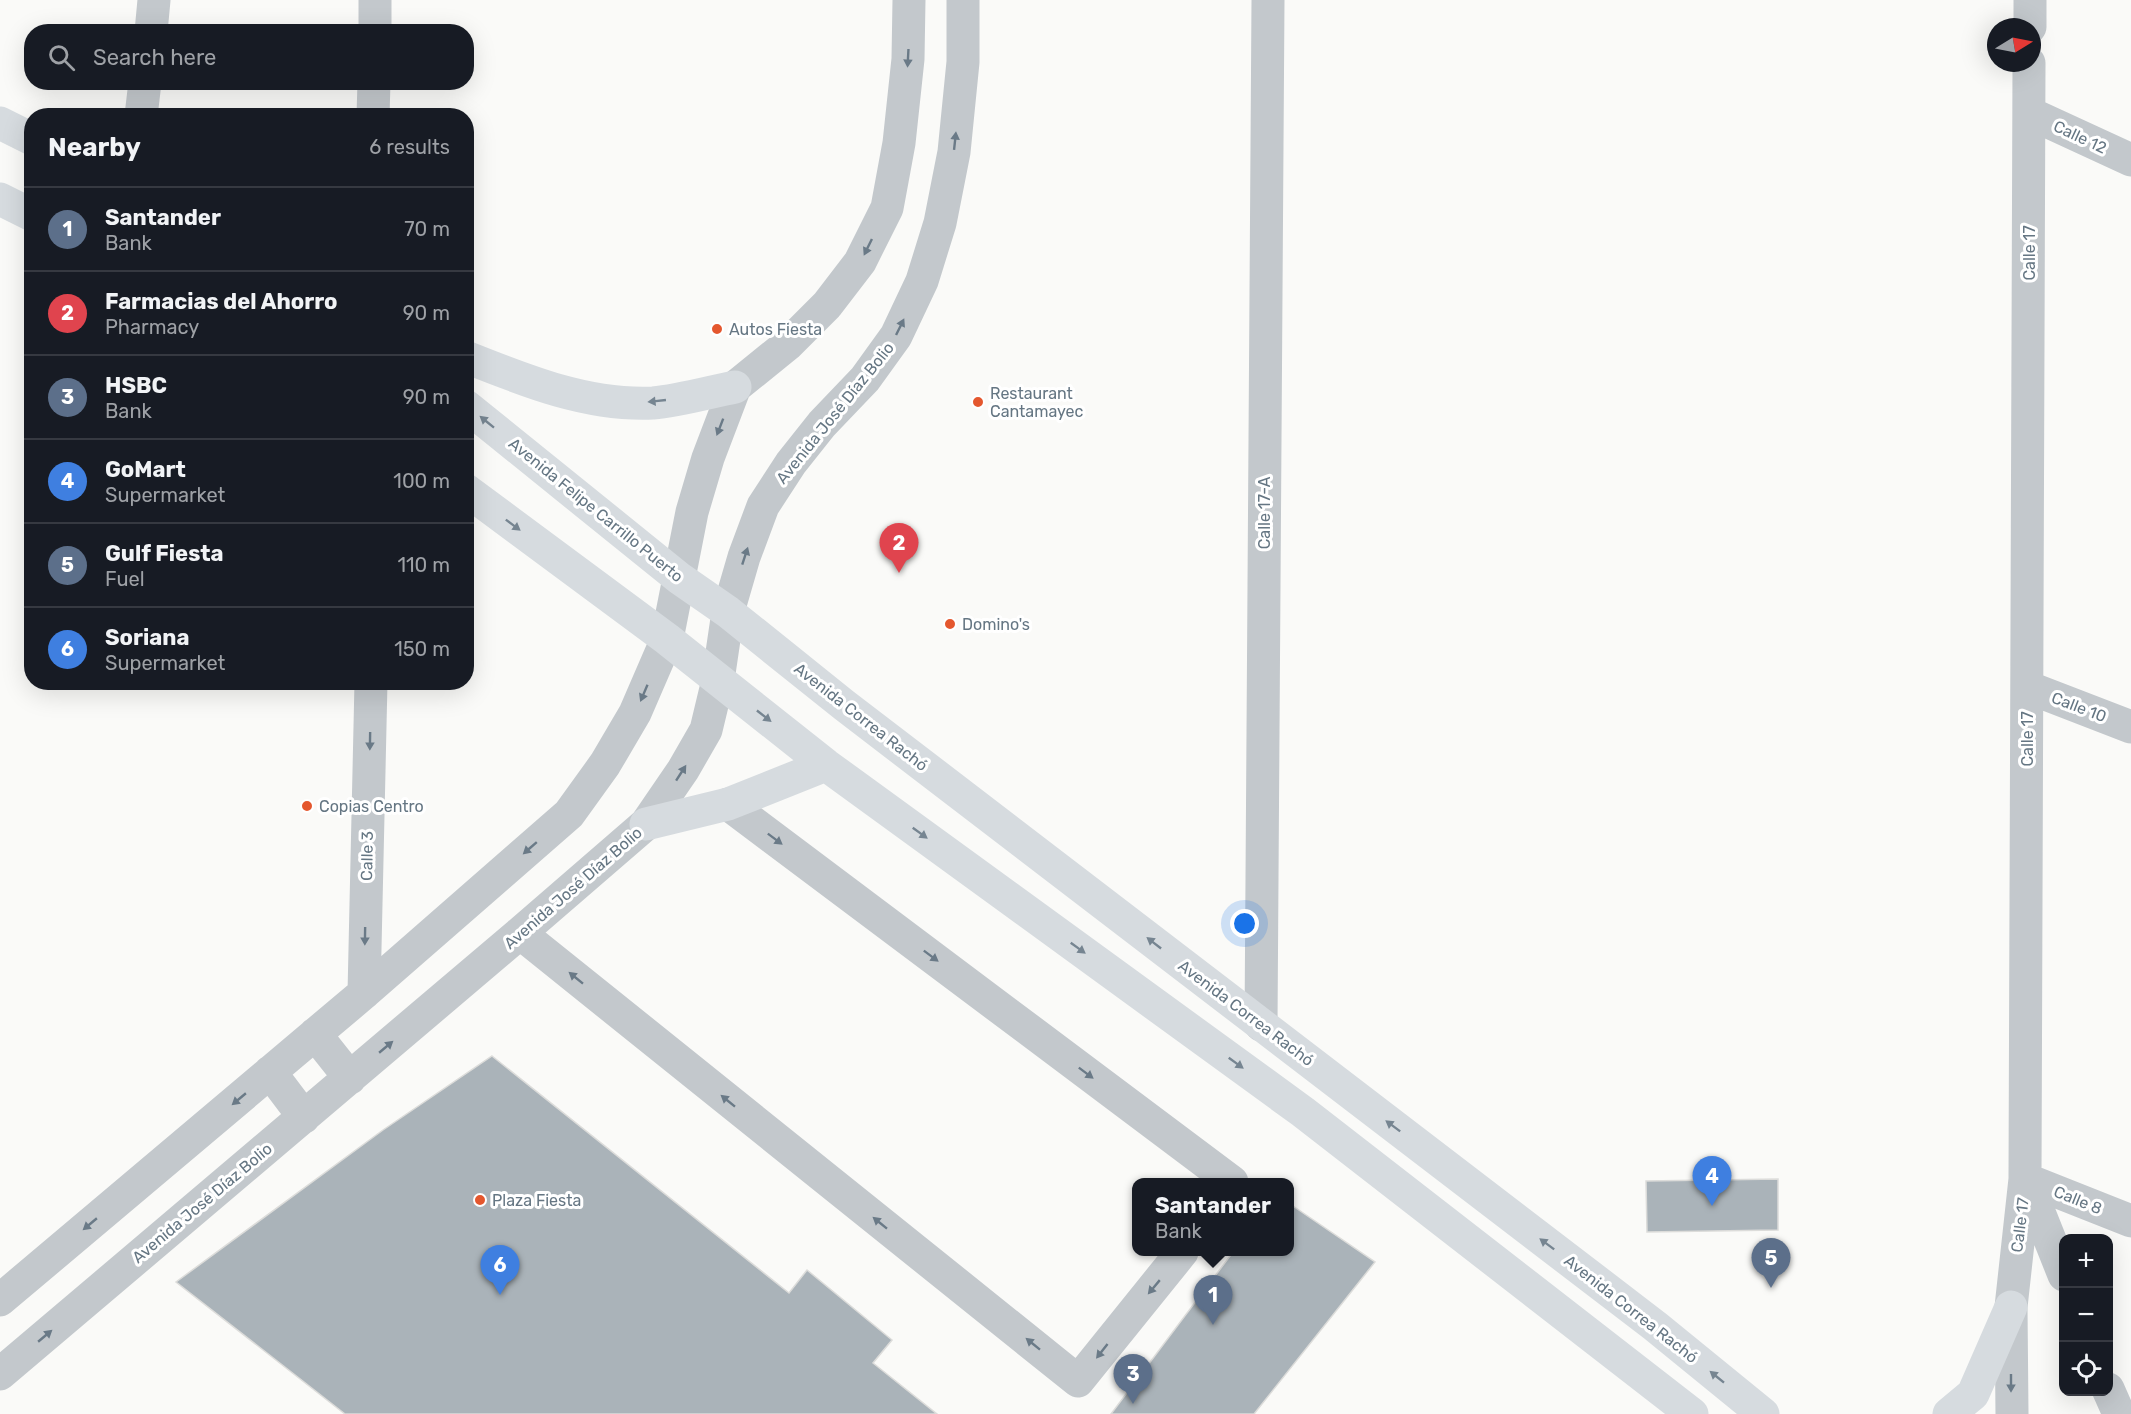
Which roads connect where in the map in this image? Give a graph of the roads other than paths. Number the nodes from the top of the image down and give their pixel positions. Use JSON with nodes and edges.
{"nodes":[{"id":1,"x":154,"y":0,"type":"edge"},
{"id":2,"x":375,"y":0,"type":"edge"},
{"id":3,"x":909,"y":0,"type":"edge"},
{"id":4,"x":963,"y":0,"type":"edge"},
{"id":5,"x":1268,"y":0,"type":"edge"},
{"id":6,"x":2030,"y":0,"type":"edge"},
{"id":7,"x":2030,"y":18,"type":"edge"},
{"id":8,"x":152,"y":24,"type":"edge"},
{"id":9,"x":375,"y":24,"type":"edge"},
{"id":10,"x":2030,"y":72,"type":"edge"},
{"id":11,"x":144,"y":90,"type":"edge"},
{"id":12,"x":374,"y":90,"type":"edge"},
{"id":13,"x":142,"y":108,"type":"edge"},
{"id":14,"x":373,"y":108,"type":"edge"},
{"id":15,"x":2029,"y":113,"type":"junction"},
{"id":16,"x":0,"y":123,"type":"edge"},
{"id":17,"x":24,"y":135,"type":"edge"},
{"id":18,"x":2131,"y":160,"type":"edge"},
{"id":19,"x":0,"y":199,"type":"edge"},
{"id":20,"x":24,"y":211,"type":"edge"},
{"id":21,"x":474,"y":360,"type":"edge"},
{"id":22,"x":735,"y":387,"type":"junction"},
{"id":23,"x":474,"y":412,"type":"edge"},
{"id":24,"x":474,"y":496,"type":"edge"},
{"id":25,"x":679,"y":578,"type":"junction"},
{"id":26,"x":728,"y":612,"type":"junction"},
{"id":27,"x":667,"y":639,"type":"junction"},
{"id":28,"x":718,"y":680,"type":"junction"},
{"id":29,"x":2027,"y":687,"type":"junction"},
{"id":30,"x":371,"y":690,"type":"edge"},
{"id":31,"x":2131,"y":727,"type":"edge"},
{"id":32,"x":826,"y":765,"type":"junction"},
{"id":33,"x":728,"y":804,"type":"junction"},
{"id":34,"x":646,"y":824,"type":"junction"},
{"id":35,"x":520,"y":933,"type":"junction"},
{"id":36,"x":364,"y":993,"type":"junction"},
{"id":37,"x":1261,"y":1025,"type":"junction"},
{"id":38,"x":315,"y":1034,"type":"junction"},
{"id":39,"x":270,"y":1072,"type":"junction"},
{"id":40,"x":350,"y":1078,"type":"junction"},
{"id":41,"x":304,"y":1117,"type":"junction"},
{"id":42,"x":1227,"y":1178,"type":"edge"},
{"id":43,"x":2025,"y":1179,"type":"junction"},
{"id":44,"x":2131,"y":1221,"type":"edge"},
{"id":45,"x":1178,"y":1256,"type":"edge"},
{"id":46,"x":2059,"y":1263,"type":"edge"},
{"id":47,"x":0,"y":1300,"type":"edge"},
{"id":48,"x":2011,"y":1307,"type":"junction"},
{"id":49,"x":0,"y":1374,"type":"edge"},
{"id":50,"x":2112,"y":1396,"type":"edge"},
{"id":51,"x":1692,"y":1414,"type":"edge"},
{"id":52,"x":1763,"y":1414,"type":"edge"},
{"id":53,"x":1949,"y":1414,"type":"edge"},
{"id":54,"x":2012,"y":1414,"type":"edge"},
{"id":55,"x":2119,"y":1414,"type":"edge"}],
"edges":[{"from":1,"to":8,"type":"street"},
{"from":2,"to":9,"type":"street"},
{"from":3,"to":22,"type":"street","one_way":true},
{"from":26,"to":4,"type":"street","name":"Avenida José Díaz Bolio","one_way":true},
{"from":5,"to":37,"type":"street","name":"Calle 17-A"},
{"from":6,"to":7,"type":"street"},
{"from":10,"to":15,"type":"street","name":"Calle 17"},
{"from":11,"to":13,"type":"street"},
{"from":12,"to":14,"type":"street"},
{"from":15,"to":18,"type":"street","name":"Calle 12"},
{"from":15,"to":29,"type":"street","name":"Calle 17"},
{"from":16,"to":17,"type":"main road"},
{"from":19,"to":20,"type":"main road"},
{"from":22,"to":21,"type":"main road","one_way":true},
{"from":22,"to":25,"type":"street","one_way":true},
{"from":25,"to":23,"type":"main road","name":"Avenida Felipe Carrillo Puerto","one_way":true},
{"from":24,"to":27,"type":"main road","one_way":true},
{"from":25,"to":26,"type":"main road","name":"Avenida Felipe Carrillo Puerto"},
{"from":25,"to":27,"type":"street"},
{"from":26,"to":28,"type":"street","name":"Avenida José Díaz Bolio"},
{"from":37,"to":26,"type":"main road","name":"Avenida Correa Rachó","one_way":true},
{"from":27,"to":28,"type":"main road"},
{"from":27,"to":36,"type":"street","one_way":true},
{"from":28,"to":32,"type":"main road","one_way":true},
{"from":34,"to":28,"type":"street","name":"Avenida José Díaz Bolio","one_way":true},
{"from":29,"to":31,"type":"street","name":"Calle 10"},
{"from":29,"to":43,"type":"street","name":"Calle 17"},
{"from":30,"to":36,"type":"street","name":"Calle 3","one_way":true},
{"from":32,"to":33,"type":"main road"},
{"from":32,"to":51,"type":"main road","one_way":true},
{"from":33,"to":34,"type":"main road"},
{"from":33,"to":42,"type":"street","one_way":true},
{"from":34,"to":35,"type":"street","name":"Avenida José Díaz Bolio"},
{"from":40,"to":35,"type":"street","name":"Avenida José Díaz Bolio","one_way":true},
{"from":45,"to":35,"type":"street","one_way":true},
{"from":36,"to":38,"type":"street"},
{"from":52,"to":37,"type":"main road","name":"Avenida Correa Rachó","one_way":true},
{"from":38,"to":39,"type":"street"},
{"from":38,"to":40,"type":"street"},
{"from":39,"to":41,"type":"street"},
{"from":39,"to":47,"type":"street","one_way":true},
{"from":40,"to":41,"type":"street","name":"Avenida José Díaz Bolio"},
{"from":49,"to":41,"type":"street","name":"Avenida José Díaz Bolio","one_way":true},
{"from":43,"to":44,"type":"street","name":"Calle 8"},
{"from":43,"to":46,"type":"street"},
{"from":43,"to":48,"type":"street","name":"Calle 17"},
{"from":48,"to":53,"type":"main road"},
{"from":48,"to":54,"type":"street","name":"Calle 17","one_way":true},
{"from":50,"to":55,"type":"street"}]}
